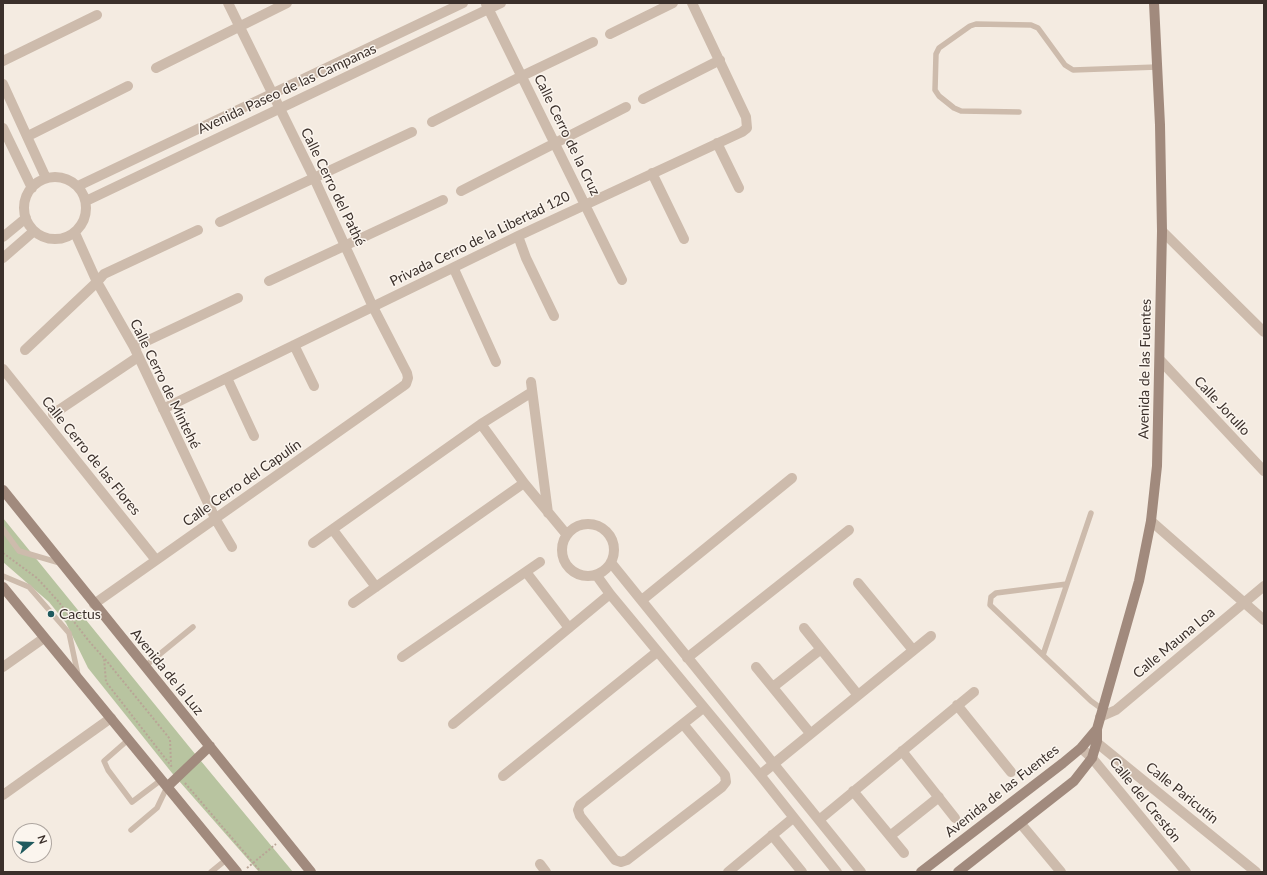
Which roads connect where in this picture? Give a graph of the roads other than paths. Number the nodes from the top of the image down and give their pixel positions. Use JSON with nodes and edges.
{"nodes":[{"id":1,"x":228,"y":3,"type":"edge"},
{"id":2,"x":287,"y":3,"type":"edge"},
{"id":3,"x":463,"y":3,"type":"edge"},
{"id":4,"x":501,"y":3,"type":"edge"},
{"id":5,"x":673,"y":3,"type":"edge"},
{"id":6,"x":692,"y":3,"type":"edge"},
{"id":7,"x":1154,"y":3,"type":"edge"},
{"id":8,"x":487,"y":6,"type":"edge"},
{"id":9,"x":97,"y":15,"type":"dead end"},
{"id":10,"x":240,"y":28,"type":"junction"},
{"id":11,"x":610,"y":34,"type":"dead end"},
{"id":12,"x":593,"y":42,"type":"dead end"},
{"id":13,"x":720,"y":60,"type":"junction"},
{"id":14,"x":3,"y":61,"type":"edge"},
{"id":15,"x":1157,"y":67,"type":"junction"},
{"id":16,"x":156,"y":68,"type":"dead end"},
{"id":17,"x":522,"y":76,"type":"junction"},
{"id":18,"x":3,"y":84,"type":"edge"},
{"id":19,"x":128,"y":86,"type":"dead end"},
{"id":20,"x":273,"y":95,"type":"junction"},
{"id":21,"x":643,"y":99,"type":"dead end"},
{"id":22,"x":626,"y":107,"type":"dead end"},
{"id":23,"x":279,"y":108,"type":"junction"},
{"id":24,"x":1019,"y":112,"type":"dead end"},
{"id":25,"x":432,"y":122,"type":"dead end"},
{"id":26,"x":3,"y":128,"type":"edge"},
{"id":27,"x":412,"y":132,"type":"dead end"},
{"id":28,"x":28,"y":136,"type":"junction"},
{"id":29,"x":717,"y":143,"type":"junction"},
{"id":30,"x":555,"y":144,"type":"junction"},
{"id":31,"x":652,"y":173,"type":"junction"},
{"id":32,"x":46,"y":178,"type":"junction"},
{"id":33,"x":314,"y":178,"type":"junction"},
{"id":34,"x":78,"y":186,"type":"junction"},
{"id":35,"x":32,"y":188,"type":"junction"},
{"id":36,"x":739,"y":188,"type":"dead end"},
{"id":37,"x":461,"y":191,"type":"dead end"},
{"id":38,"x":443,"y":200,"type":"dead end"},
{"id":39,"x":86,"y":201,"type":"junction"},
{"id":40,"x":585,"y":204,"type":"junction"},
{"id":41,"x":26,"y":218,"type":"junction"},
{"id":42,"x":220,"y":222,"type":"dead end"},
{"id":43,"x":198,"y":230,"type":"dead end"},
{"id":44,"x":34,"y":231,"type":"junction"},
{"id":45,"x":1162,"y":231,"type":"junction"},
{"id":46,"x":74,"y":233,"type":"junction"},
{"id":47,"x":3,"y":236,"type":"edge"},
{"id":48,"x":518,"y":236,"type":"junction"},
{"id":49,"x":684,"y":239,"type":"dead end"},
{"id":50,"x":345,"y":244,"type":"junction"},
{"id":51,"x":3,"y":258,"type":"edge"},
{"id":52,"x":454,"y":268,"type":"junction"},
{"id":53,"x":622,"y":280,"type":"dead end"},
{"id":54,"x":269,"y":281,"type":"dead end"},
{"id":55,"x":97,"y":282,"type":"junction"},
{"id":56,"x":238,"y":298,"type":"dead end"},
{"id":57,"x":373,"y":307,"type":"junction"},
{"id":58,"x":554,"y":316,"type":"dead end"},
{"id":59,"x":1264,"y":332,"type":"edge"},
{"id":60,"x":294,"y":345,"type":"junction"},
{"id":61,"x":134,"y":347,"type":"junction"},
{"id":62,"x":25,"y":350,"type":"dead end"},
{"id":63,"x":138,"y":357,"type":"junction"},
{"id":64,"x":1160,"y":360,"type":"junction"},
{"id":65,"x":496,"y":362,"type":"dead end"},
{"id":66,"x":3,"y":369,"type":"edge"},
{"id":67,"x":227,"y":378,"type":"junction"},
{"id":68,"x":531,"y":382,"type":"dead end"},
{"id":69,"x":406,"y":384,"type":"joint"},
{"id":70,"x":314,"y":386,"type":"dead end"},
{"id":71,"x":532,"y":392,"type":"junction"},
{"id":72,"x":163,"y":409,"type":"junction"},
{"id":73,"x":53,"y":414,"type":"dead end"},
{"id":74,"x":481,"y":424,"type":"junction"},
{"id":75,"x":254,"y":436,"type":"dead end"},
{"id":76,"x":1264,"y":472,"type":"edge"},
{"id":77,"x":792,"y":478,"type":"dead end"},
{"id":78,"x":524,"y":483,"type":"junction"},
{"id":79,"x":3,"y":490,"type":"edge"},
{"id":80,"x":548,"y":513,"type":"junction"},
{"id":81,"x":1091,"y":513,"type":"dead end"},
{"id":82,"x":216,"y":520,"type":"junction"},
{"id":83,"x":1151,"y":521,"type":"junction"},
{"id":84,"x":3,"y":529,"type":"edge"},
{"id":85,"x":333,"y":530,"type":"junction"},
{"id":86,"x":849,"y":530,"type":"dead end"},
{"id":87,"x":567,"y":535,"type":"junction"},
{"id":88,"x":313,"y":544,"type":"dead end"},
{"id":89,"x":232,"y":547,"type":"dead end"},
{"id":90,"x":156,"y":560,"type":"junction"},
{"id":91,"x":540,"y":562,"type":"dead end"},
{"id":92,"x":62,"y":564,"type":"junction"},
{"id":93,"x":612,"y":564,"type":"junction"},
{"id":94,"x":526,"y":572,"type":"junction"},
{"id":95,"x":3,"y":576,"type":"edge"},
{"id":96,"x":597,"y":576,"type":"junction"},
{"id":97,"x":858,"y":583,"type":"dead end"},
{"id":98,"x":1067,"y":584,"type":"junction"},
{"id":99,"x":1264,"y":586,"type":"edge"},
{"id":100,"x":3,"y":587,"type":"edge"},
{"id":101,"x":376,"y":587,"type":"junction"},
{"id":102,"x":610,"y":594,"type":"junction"},
{"id":103,"x":642,"y":600,"type":"junction"},
{"id":104,"x":353,"y":603,"type":"dead end"},
{"id":105,"x":1244,"y":603,"type":"junction"},
{"id":106,"x":94,"y":604,"type":"junction"},
{"id":107,"x":1264,"y":620,"type":"edge"},
{"id":108,"x":193,"y":627,"type":"dead end"},
{"id":109,"x":569,"y":628,"type":"junction"},
{"id":110,"x":804,"y":628,"type":"dead end"},
{"id":111,"x":931,"y":636,"type":"dead end"},
{"id":112,"x":44,"y":638,"type":"junction"},
{"id":113,"x":821,"y":649,"type":"junction"},
{"id":114,"x":913,"y":650,"type":"junction"},
{"id":115,"x":657,"y":652,"type":"junction"},
{"id":116,"x":1043,"y":655,"type":"junction"},
{"id":117,"x":402,"y":657,"type":"dead end"},
{"id":118,"x":687,"y":658,"type":"junction"},
{"id":119,"x":756,"y":666,"type":"dead end"},
{"id":120,"x":3,"y":667,"type":"edge"},
{"id":121,"x":144,"y":667,"type":"junction"},
{"id":122,"x":79,"y":680,"type":"junction"},
{"id":123,"x":773,"y":686,"type":"junction"},
{"id":124,"x":974,"y":692,"type":"dead end"},
{"id":125,"x":858,"y":695,"type":"junction"},
{"id":126,"x":957,"y":705,"type":"junction"},
{"id":127,"x":702,"y":708,"type":"junction"},
{"id":128,"x":1101,"y":713,"type":"junction"},
{"id":129,"x":111,"y":718,"type":"junction"},
{"id":130,"x":453,"y":724,"type":"dead end"},
{"id":131,"x":683,"y":724,"type":"junction"},
{"id":132,"x":810,"y":733,"type":"junction"},
{"id":133,"x":1093,"y":739,"type":"junction"},
{"id":134,"x":128,"y":740,"type":"junction"},
{"id":135,"x":210,"y":746,"type":"junction"},
{"id":136,"x":1080,"y":748,"type":"junction"},
{"id":137,"x":902,"y":751,"type":"junction"},
{"id":138,"x":1092,"y":758,"type":"junction"},
{"id":139,"x":773,"y":763,"type":"junction"},
{"id":140,"x":1011,"y":772,"type":"dead end"},
{"id":141,"x":760,"y":775,"type":"junction"},
{"id":142,"x":503,"y":776,"type":"dead end"},
{"id":143,"x":164,"y":784,"type":"junction"},
{"id":144,"x":853,"y":791,"type":"junction"},
{"id":145,"x":3,"y":795,"type":"edge"},
{"id":146,"x":938,"y":797,"type":"junction"},
{"id":147,"x":793,"y":818,"type":"junction"},
{"id":148,"x":955,"y":818,"type":"dead end"},
{"id":149,"x":819,"y":820,"type":"junction"},
{"id":150,"x":1021,"y":824,"type":"junction"},
{"id":151,"x":131,"y":830,"type":"dead end"},
{"id":152,"x":772,"y":835,"type":"junction"},
{"id":153,"x":890,"y":836,"type":"junction"},
{"id":154,"x":904,"y":853,"type":"dead end"},
{"id":155,"x":227,"y":859,"type":"junction"},
{"id":156,"x":212,"y":872,"type":"edge"},
{"id":157,"x":237,"y":872,"type":"edge"},
{"id":158,"x":311,"y":872,"type":"edge"},
{"id":159,"x":728,"y":872,"type":"edge"},
{"id":160,"x":802,"y":872,"type":"edge"},
{"id":161,"x":837,"y":872,"type":"edge"},
{"id":162,"x":861,"y":872,"type":"edge"},
{"id":163,"x":921,"y":872,"type":"edge"},
{"id":164,"x":958,"y":872,"type":"edge"},
{"id":165,"x":1061,"y":872,"type":"edge"},
{"id":166,"x":1186,"y":872,"type":"edge"},
{"id":167,"x":1256,"y":872,"type":"edge"}],
"edges":[{"from":1,"to":10,"type":"street","name":"Calle Cerro del Pathé"},
{"from":2,"to":10,"type":"street"},
{"from":3,"to":20,"type":"street","name":"Avenida Paseo de las Campanas"},
{"from":4,"to":8,"type":"street","name":"Avenida Paseo de las Campanas"},
{"from":5,"to":11,"type":"street"},
{"from":6,"to":13,"type":"street"},
{"from":7,"to":15,"type":"main road","name":"Avenida de las Fuentes"},
{"from":8,"to":17,"type":"street","name":"Calle Cerro de la Cruz"},
{"from":8,"to":23,"type":"street","name":"Avenida Paseo de las Campanas"},
{"from":9,"to":14,"type":"street"},
{"from":10,"to":16,"type":"street"},
{"from":10,"to":20,"type":"street","name":"Calle Cerro del Pathé"},
{"from":12,"to":17,"type":"street"},
{"from":13,"to":21,"type":"street"},
{"from":13,"to":29,"type":"street","name":"Privada Cerro de la Libertad 120"},
{"from":15,"to":24,"type":"lane"},
{"from":15,"to":45,"type":"main road","name":"Avenida de las Fuentes"},
{"from":17,"to":25,"type":"street"},
{"from":17,"to":30,"type":"street","name":"Calle Cerro de la Cruz"},
{"from":18,"to":28,"type":"street"},
{"from":19,"to":28,"type":"street"},
{"from":20,"to":23,"type":"street","name":"Calle Cerro del Pathé"},
{"from":20,"to":34,"type":"street","name":"Avenida Paseo de las Campanas"},
{"from":22,"to":30,"type":"street"},
{"from":23,"to":33,"type":"street","name":"Calle Cerro del Pathé"},
{"from":23,"to":39,"type":"street","name":"Avenida Paseo de las Campanas"},
{"from":26,"to":35,"type":"street"},
{"from":27,"to":33,"type":"street"},
{"from":28,"to":32,"type":"street"},
{"from":29,"to":31,"type":"street","name":"Privada Cerro de la Libertad 120"},
{"from":29,"to":36,"type":"street"},
{"from":30,"to":37,"type":"street"},
{"from":30,"to":40,"type":"street","name":"Calle Cerro de la Cruz"},
{"from":31,"to":40,"type":"street","name":"Privada Cerro de la Libertad 120"},
{"from":31,"to":49,"type":"street"},
{"from":32,"to":34,"type":"street"},
{"from":32,"to":35,"type":"street"},
{"from":33,"to":42,"type":"street"},
{"from":33,"to":50,"type":"street","name":"Calle Cerro del Pathé"},
{"from":34,"to":39,"type":"street"},
{"from":35,"to":41,"type":"street"},
{"from":38,"to":50,"type":"street"},
{"from":39,"to":46,"type":"street"},
{"from":40,"to":48,"type":"street","name":"Privada Cerro de la Libertad 120"},
{"from":40,"to":53,"type":"street","name":"Calle Cerro de la Cruz"},
{"from":41,"to":44,"type":"street"},
{"from":41,"to":47,"type":"street"},
{"from":43,"to":55,"type":"street"},
{"from":44,"to":46,"type":"street"},
{"from":44,"to":51,"type":"street"},
{"from":45,"to":59,"type":"street"},
{"from":45,"to":64,"type":"main road","name":"Avenida de las Fuentes"},
{"from":46,"to":55,"type":"street","name":"Calle Cerro de Mintehé"},
{"from":48,"to":52,"type":"street","name":"Privada Cerro de la Libertad 120"},
{"from":48,"to":58,"type":"street"},
{"from":50,"to":54,"type":"street"},
{"from":50,"to":57,"type":"street","name":"Calle Cerro del Pathé"},
{"from":52,"to":57,"type":"street","name":"Privada Cerro de la Libertad 120"},
{"from":52,"to":65,"type":"street"},
{"from":55,"to":61,"type":"street","name":"Calle Cerro de Mintehé"},
{"from":55,"to":62,"type":"street"},
{"from":56,"to":61,"type":"street"},
{"from":57,"to":60,"type":"street","name":"Privada Cerro de la Libertad 120"},
{"from":57,"to":69,"type":"street","name":"Calle Cerro del Pathé"},
{"from":60,"to":67,"type":"street","name":"Privada Cerro de la Libertad 120"},
{"from":60,"to":70,"type":"street"},
{"from":61,"to":63,"type":"street","name":"Calle Cerro de Mintehé"},
{"from":63,"to":72,"type":"street","name":"Calle Cerro de Mintehé"},
{"from":63,"to":73,"type":"street"},
{"from":64,"to":76,"type":"street","name":"Calle Jorullo"},
{"from":64,"to":83,"type":"main road","name":"Avenida de las Fuentes"},
{"from":66,"to":90,"type":"street","name":"Calle Cerro de las Flores"},
{"from":67,"to":72,"type":"street","name":"Privada Cerro de la Libertad 120"},
{"from":67,"to":75,"type":"street"},
{"from":68,"to":71,"type":"street"},
{"from":69,"to":82,"type":"street","name":"Calle Cerro del Capulín"},
{"from":71,"to":74,"type":"street"},
{"from":71,"to":80,"type":"street"},
{"from":72,"to":82,"type":"street","name":"Calle Cerro de Mintehé"},
{"from":74,"to":78,"type":"street"},
{"from":74,"to":85,"type":"street"},
{"from":77,"to":103,"type":"street"},
{"from":78,"to":80,"type":"street"},
{"from":78,"to":101,"type":"street"},
{"from":79,"to":92,"type":"main road","name":"Avenida de la Luz"},
{"from":80,"to":87,"type":"street"},
{"from":81,"to":98,"type":"lane"},
{"from":82,"to":89,"type":"street","name":"Calle Cerro de Mintehé"},
{"from":82,"to":90,"type":"street","name":"Calle Cerro del Capulín"},
{"from":83,"to":105,"type":"street"},
{"from":83,"to":128,"type":"main road","name":"Avenida de las Fuentes"},
{"from":84,"to":92,"type":"lane"},
{"from":85,"to":88,"type":"street"},
{"from":85,"to":101,"type":"street"},
{"from":86,"to":118,"type":"street"},
{"from":87,"to":93,"type":"street"},
{"from":87,"to":96,"type":"street"},
{"from":90,"to":106,"type":"street","name":"Calle Cerro del Capulín"},
{"from":91,"to":94,"type":"street"},
{"from":92,"to":106,"type":"main road","name":"Avenida de la Luz"},
{"from":93,"to":96,"type":"street"},
{"from":93,"to":103,"type":"street"},
{"from":94,"to":109,"type":"street"},
{"from":94,"to":117,"type":"street"},
{"from":95,"to":122,"type":"lane"},
{"from":96,"to":102,"type":"street"},
{"from":97,"to":114,"type":"street"},
{"from":98,"to":116,"type":"lane"},
{"from":98,"to":116,"type":"lane"},
{"from":99,"to":105,"type":"street","name":"Calle Mauna Loa"},
{"from":100,"to":112,"type":"main road"},
{"from":101,"to":104,"type":"street"},
{"from":102,"to":109,"type":"street"},
{"from":102,"to":115,"type":"street"},
{"from":103,"to":118,"type":"street"},
{"from":105,"to":107,"type":"street"},
{"from":105,"to":128,"type":"street","name":"Calle Mauna Loa"},
{"from":106,"to":121,"type":"main road","name":"Avenida de la Luz"},
{"from":108,"to":121,"type":"lane"},
{"from":109,"to":130,"type":"street"},
{"from":110,"to":113,"type":"street"},
{"from":111,"to":114,"type":"street"},
{"from":112,"to":120,"type":"street"},
{"from":112,"to":122,"type":"main road"},
{"from":113,"to":123,"type":"street"},
{"from":113,"to":125,"type":"street"},
{"from":114,"to":125,"type":"street"},
{"from":115,"to":127,"type":"street"},
{"from":115,"to":142,"type":"street"},
{"from":116,"to":128,"type":"lane"},
{"from":118,"to":139,"type":"street"},
{"from":119,"to":123,"type":"street"},
{"from":121,"to":135,"type":"main road","name":"Avenida de la Luz"},
{"from":122,"to":129,"type":"main road"},
{"from":123,"to":132,"type":"street"},
{"from":124,"to":126,"type":"street"},
{"from":125,"to":132,"type":"street"},
{"from":126,"to":137,"type":"street"},
{"from":126,"to":140,"type":"street"},
{"from":127,"to":131,"type":"street"},
{"from":127,"to":141,"type":"street"},
{"from":128,"to":133,"type":"main road","name":"Avenida de las Fuentes"},
{"from":129,"to":134,"type":"main road"},
{"from":129,"to":145,"type":"street"},
{"from":131,"to":131,"type":"street"},
{"from":132,"to":139,"type":"street"},
{"from":133,"to":136,"type":"main road","name":"Avenida de las Fuentes"},
{"from":133,"to":138,"type":"main road"},
{"from":133,"to":167,"type":"street","name":"Calle Paricutín"},
{"from":134,"to":143,"type":"main road"},
{"from":134,"to":143,"type":"lane"},
{"from":135,"to":143,"type":"main road"},
{"from":135,"to":158,"type":"main road","name":"Avenida de la Luz"},
{"from":136,"to":138,"type":"street","name":"Calle del Crestón"},
{"from":136,"to":163,"type":"main road","name":"Avenida de las Fuentes"},
{"from":137,"to":144,"type":"street"},
{"from":137,"to":146,"type":"street"},
{"from":138,"to":150,"type":"main road"},
{"from":138,"to":166,"type":"street","name":"Calle del Crestón"},
{"from":139,"to":141,"type":"street"},
{"from":139,"to":149,"type":"street"},
{"from":141,"to":147,"type":"street"},
{"from":143,"to":151,"type":"lane"},
{"from":143,"to":155,"type":"main road"},
{"from":144,"to":149,"type":"street"},
{"from":144,"to":153,"type":"street"},
{"from":146,"to":148,"type":"street"},
{"from":146,"to":153,"type":"street"},
{"from":147,"to":152,"type":"street"},
{"from":147,"to":161,"type":"street"},
{"from":149,"to":162,"type":"street"},
{"from":150,"to":164,"type":"main road"},
{"from":150,"to":165,"type":"street"},
{"from":152,"to":159,"type":"street"},
{"from":152,"to":160,"type":"street"},
{"from":153,"to":154,"type":"street"},
{"from":155,"to":156,"type":"lane"},
{"from":155,"to":157,"type":"main road"}]}
